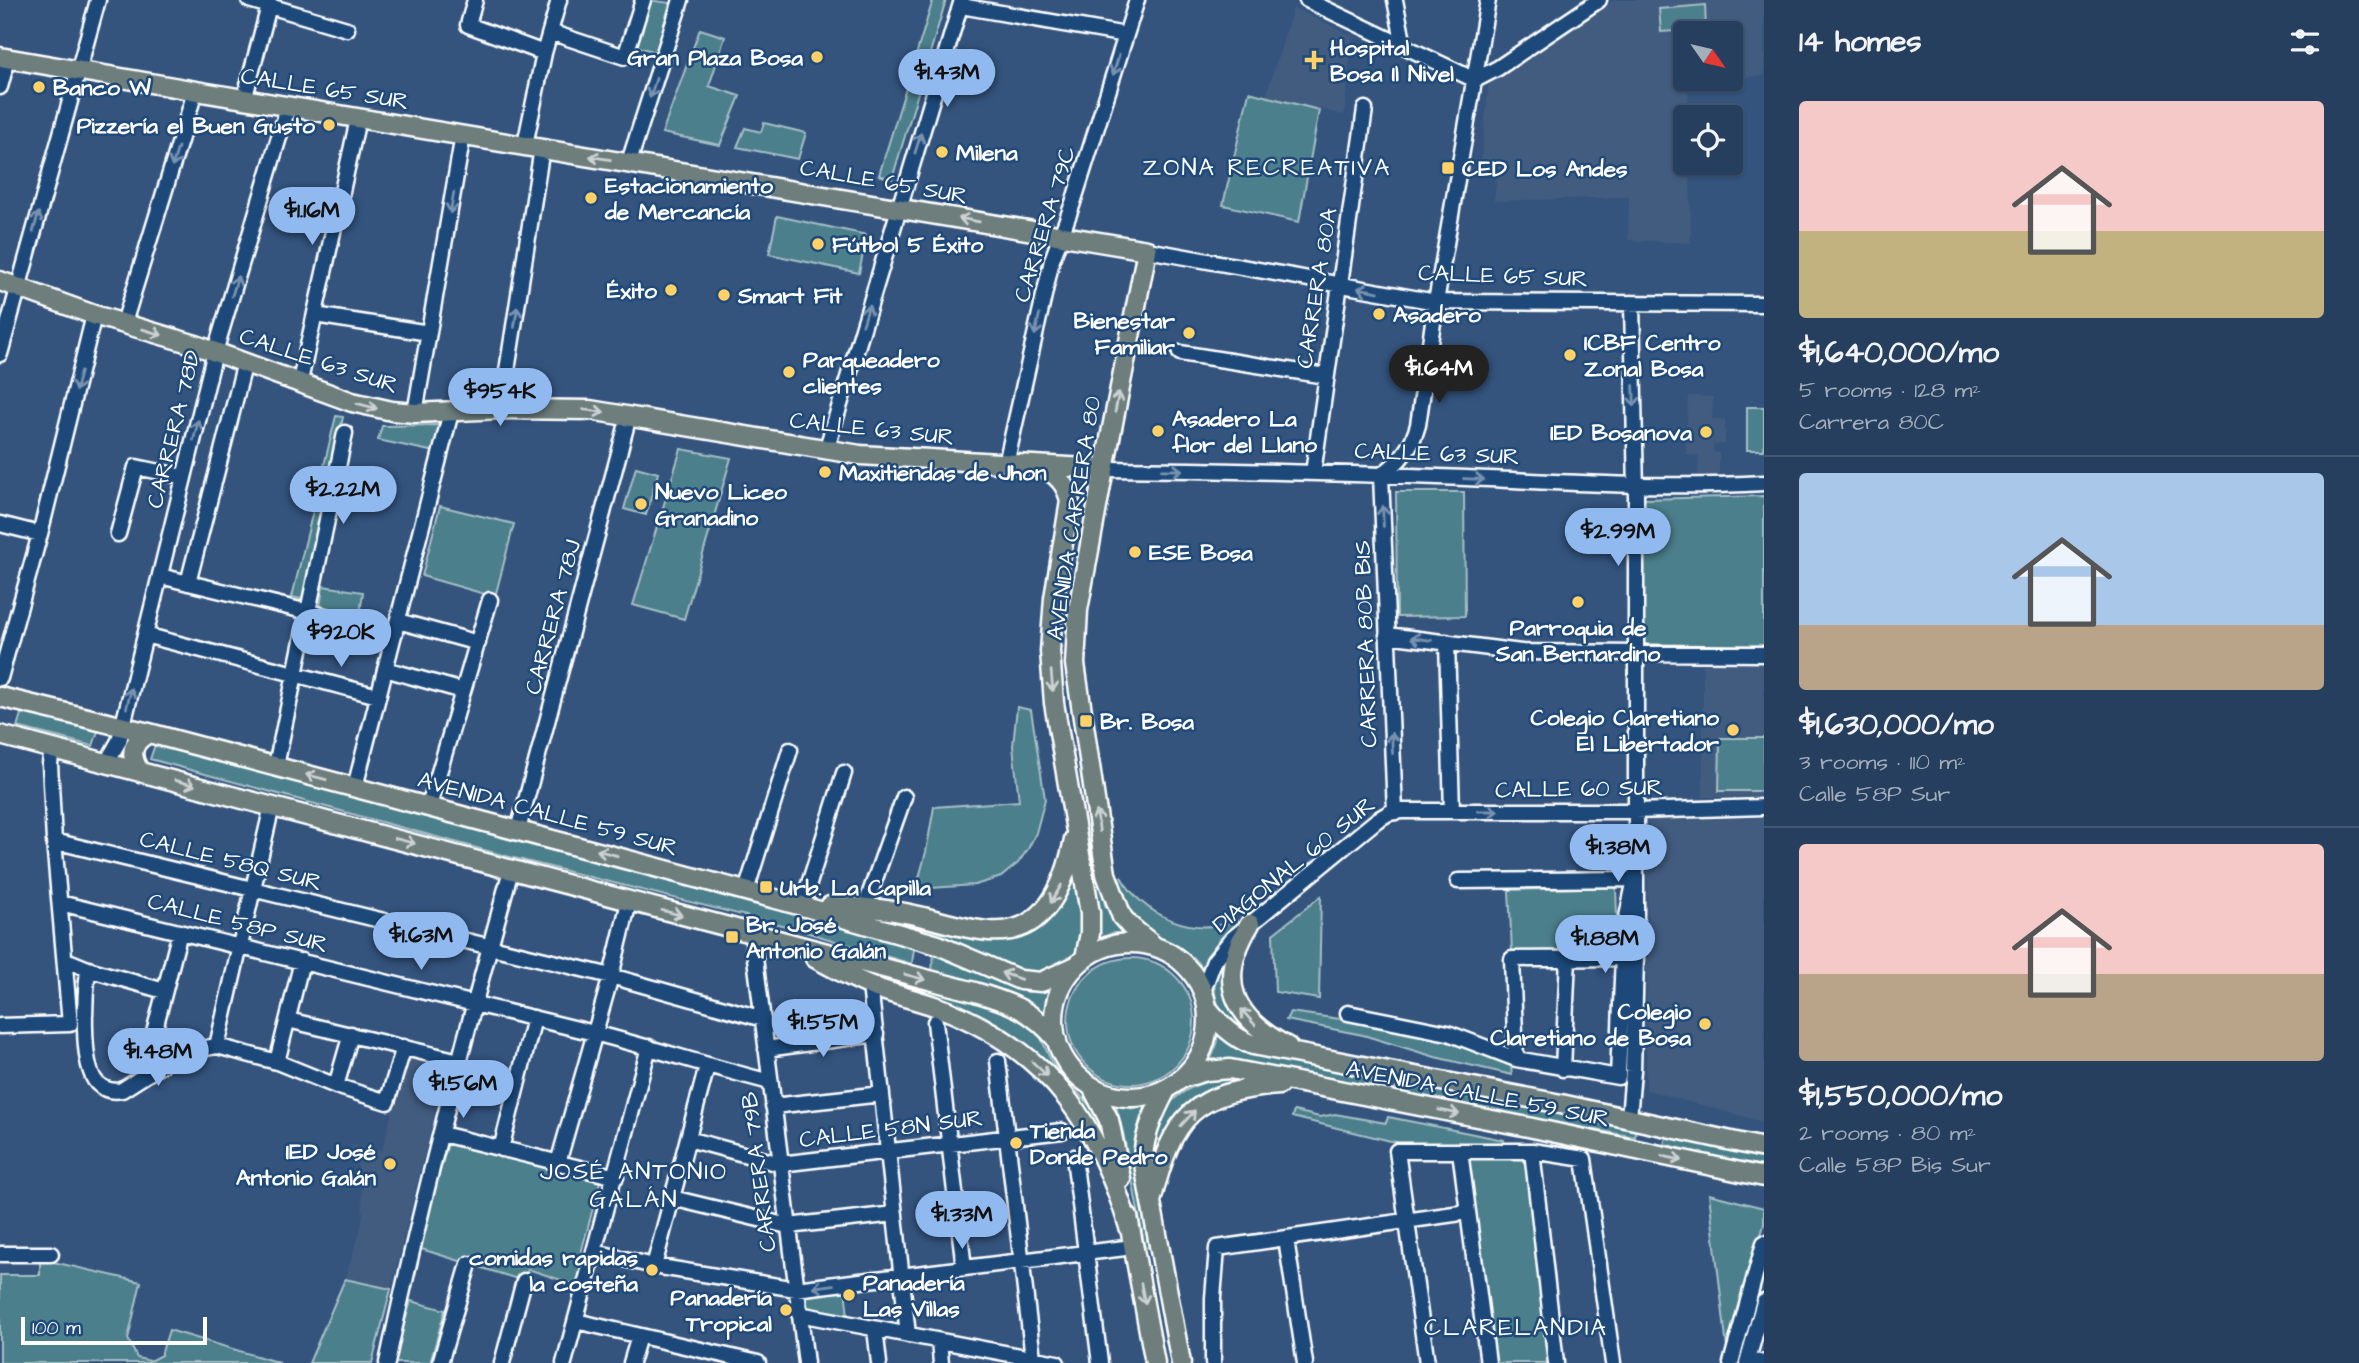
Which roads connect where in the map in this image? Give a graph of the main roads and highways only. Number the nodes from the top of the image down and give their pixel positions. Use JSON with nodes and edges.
{"nodes":[{"id":1,"x":4,"y":57,"type":"edge"},
{"id":2,"x":1147,"y":250,"type":"joint"},
{"id":3,"x":0,"y":281,"type":"edge"},
{"id":4,"x":1041,"y":466,"type":"junction"},
{"id":5,"x":1104,"y":469,"type":"junction"},
{"id":6,"x":0,"y":697,"type":"edge"},
{"id":7,"x":149,"y":733,"type":"junction"},
{"id":8,"x":0,"y":735,"type":"edge"},
{"id":9,"x":139,"y":770,"type":"junction"},
{"id":10,"x":1075,"y":829,"type":"junction"},
{"id":11,"x":802,"y":906,"type":"junction"},
{"id":12,"x":1250,"y":925,"type":"road end"},
{"id":13,"x":783,"y":942,"type":"junction"},
{"id":14,"x":1153,"y":945,"type":"junction"},
{"id":15,"x":1080,"y":962,"type":"junction"},
{"id":16,"x":1206,"y":1000,"type":"junction"},
{"id":17,"x":1057,"y":1040,"type":"junction"},
{"id":18,"x":1304,"y":1055,"type":"junction"},
{"id":19,"x":1175,"y":1083,"type":"junction"},
{"id":20,"x":1304,"y":1083,"type":"junction"},
{"id":21,"x":1092,"y":1087,"type":"junction"},
{"id":22,"x":1764,"y":1148,"type":"edge"},
{"id":23,"x":1764,"y":1177,"type":"edge"},
{"id":24,"x":1151,"y":1201,"type":"junction"},
{"id":25,"x":1129,"y":1227,"type":"junction"},
{"id":26,"x":1155,"y":1363,"type":"edge"},
{"id":27,"x":1181,"y":1363,"type":"edge"}],
"edges":[{"from":2,"to":1,"type":"main road","name":"CALLE 65 SUR","one_way":true},
{"from":5,"to":2,"type":"main road","name":"AVENIDA CARRERA 80","one_way":true},
{"from":3,"to":4,"type":"main road","name":"CALLE 63 SUR","one_way":true},
{"from":4,"to":5,"type":"main road","name":"CALLE 63 SUR"},
{"from":4,"to":10,"type":"main road","name":"AVENIDA CARRERA 80","one_way":true},
{"from":14,"to":5,"type":"main road","name":"AVENIDA CARRERA 80","one_way":true},
{"from":6,"to":7,"type":"main road","name":"AVENIDA CALLE 59 SUR"},
{"from":7,"to":9,"type":"main road"},
{"from":11,"to":7,"type":"main road","name":"AVENIDA CALLE 59 SUR","one_way":true},
{"from":8,"to":9,"type":"main road"},
{"from":9,"to":13,"type":"main road","one_way":true},
{"from":10,"to":11,"type":"main road","one_way":true},
{"from":10,"to":15,"type":"main road","name":"AVENIDA CARRERA 80"},
{"from":15,"to":11,"type":"main road","name":"AVENIDA CALLE 59 SUR","one_way":true},
{"from":18,"to":12,"type":"main road","one_way":true},
{"from":13,"to":17,"type":"main road","one_way":true},
{"from":13,"to":25,"type":"main road","one_way":true},
{"from":14,"to":15,"type":"main road"},
{"from":14,"to":16,"type":"main road"},
{"from":15,"to":17,"type":"main road"},
{"from":16,"to":18,"type":"main road","name":"AVENIDA CALLE 59 SUR"},
{"from":16,"to":19,"type":"main road"},
{"from":17,"to":21,"type":"main road"},
{"from":18,"to":22,"type":"main road","name":"AVENIDA CALLE 59 SUR"},
{"from":19,"to":20,"type":"main road","name":"AVENIDA CALLE 59 SUR"},
{"from":19,"to":21,"type":"main road"},
{"from":19,"to":24,"type":"main road"},
{"from":20,"to":23,"type":"main road","name":"AVENIDA CALLE 59 SUR","one_way":true},
{"from":24,"to":20,"type":"main road","one_way":true},
{"from":21,"to":25,"type":"main road"},
{"from":24,"to":27,"type":"main road"},
{"from":25,"to":26,"type":"main road","one_way":true}]}
